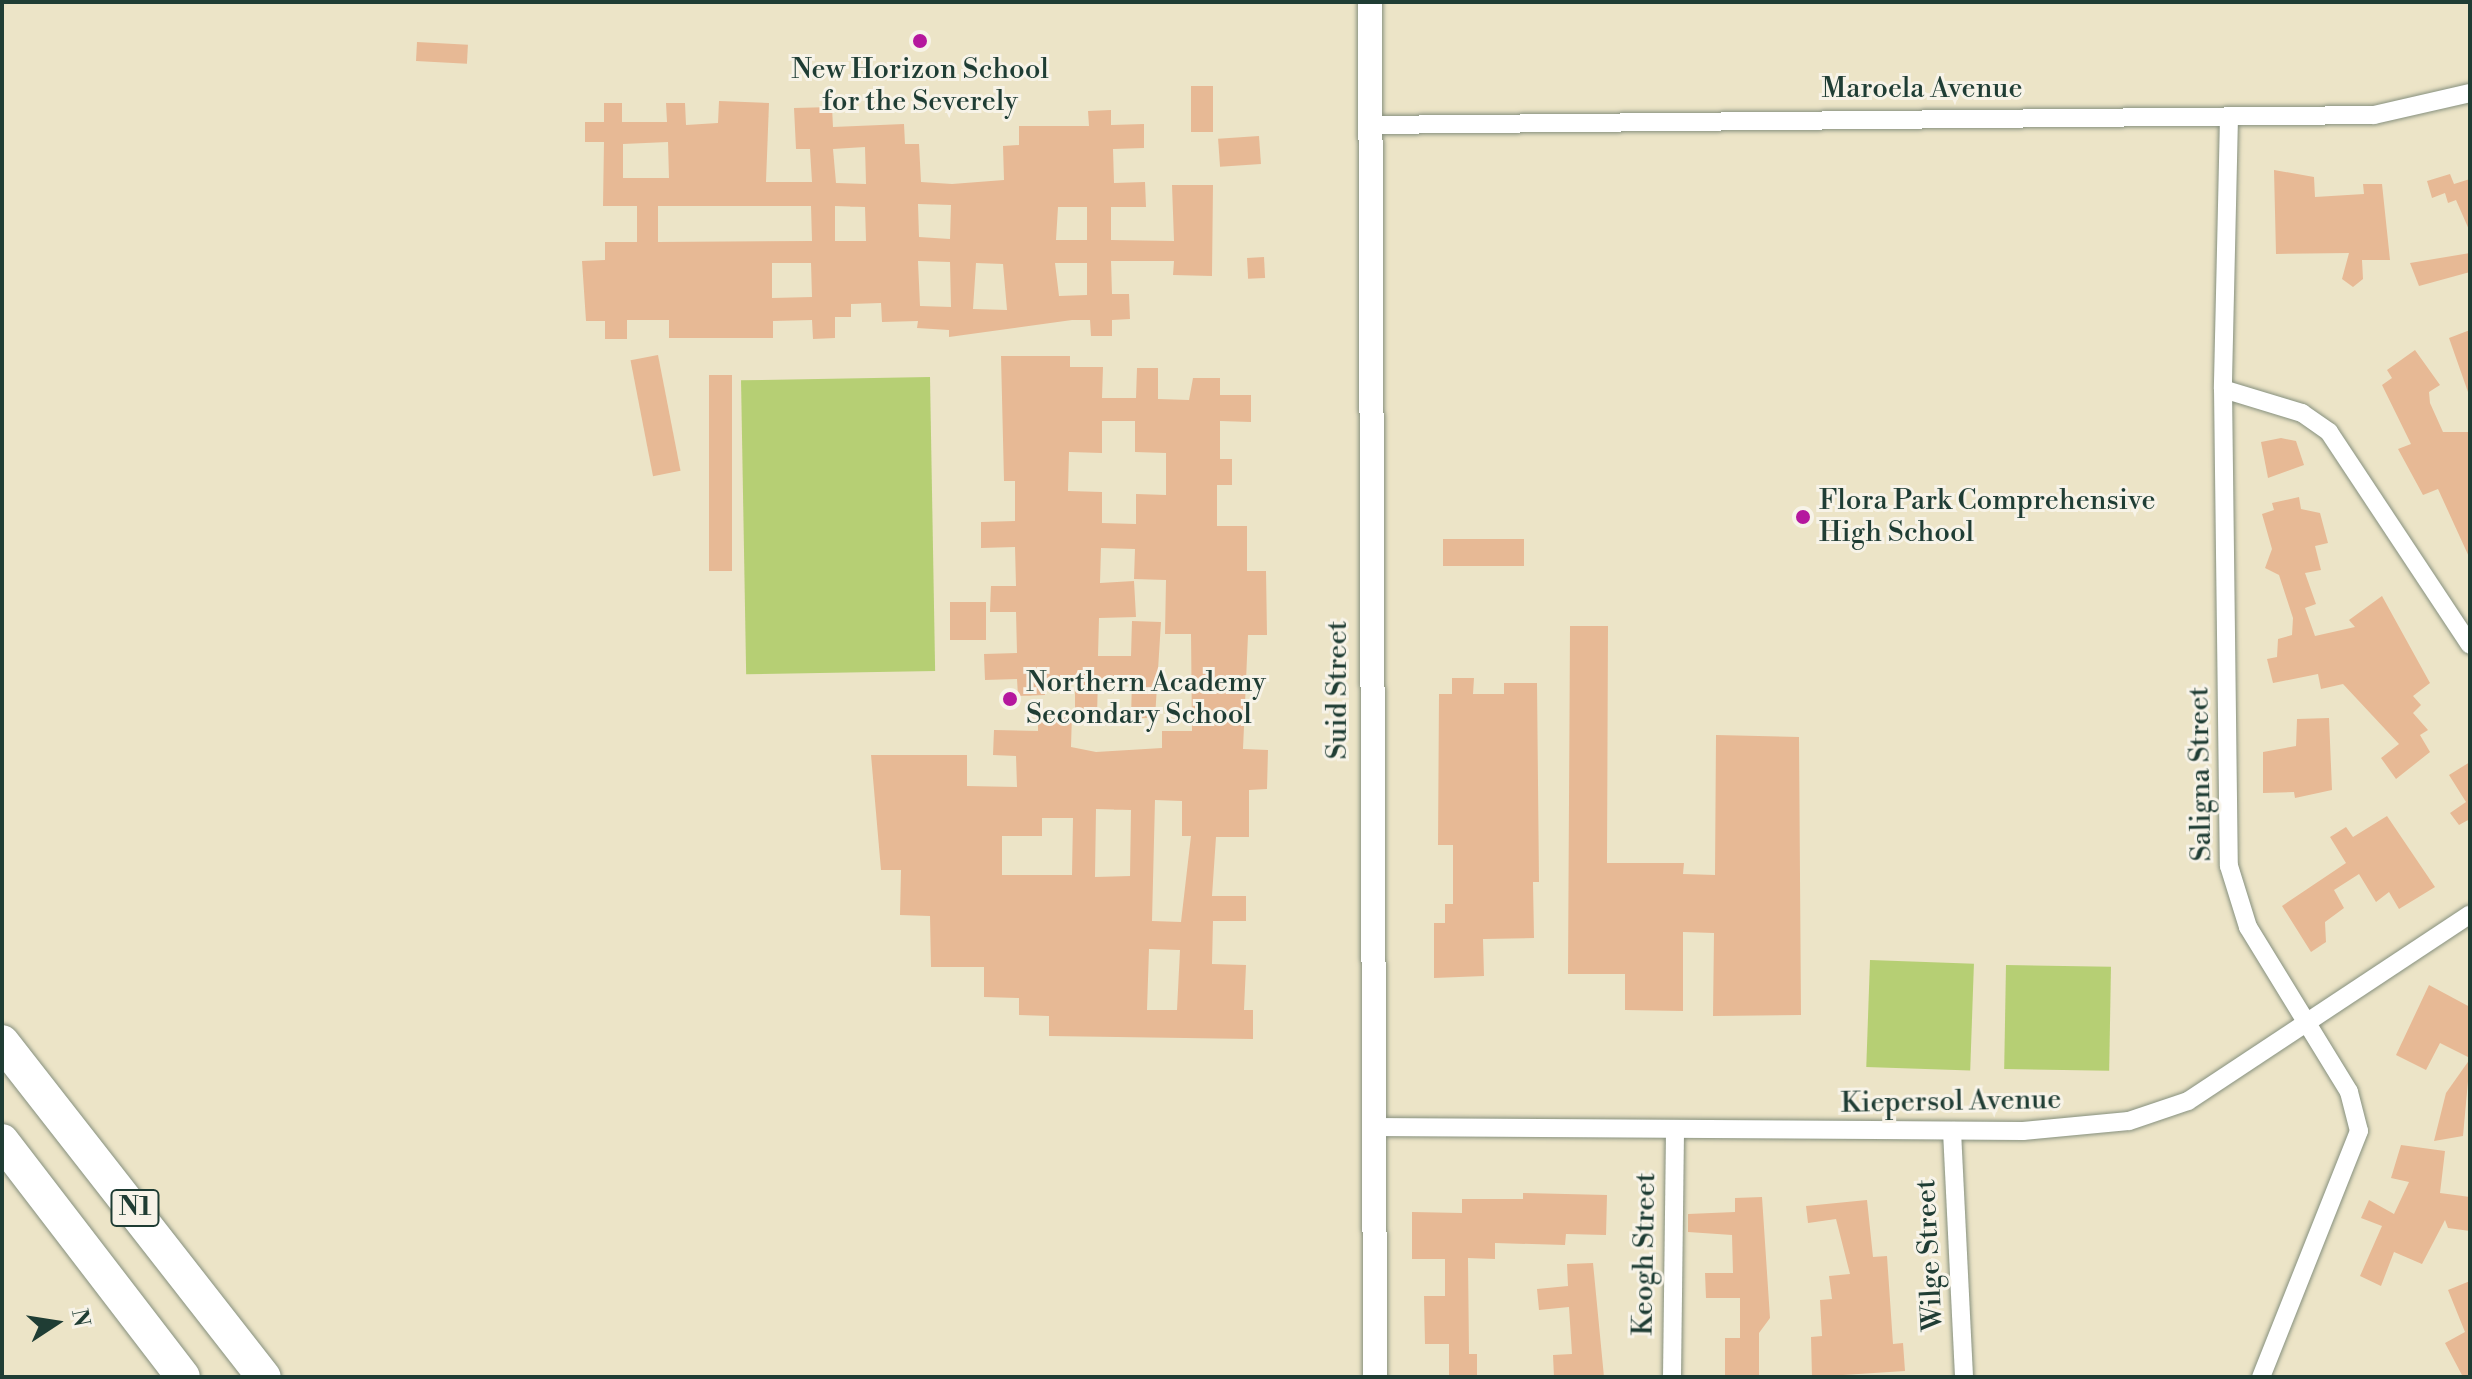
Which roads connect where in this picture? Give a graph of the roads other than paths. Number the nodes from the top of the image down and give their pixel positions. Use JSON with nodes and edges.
{"nodes":[{"id":1,"x":1370,"y":2,"type":"edge"},
{"id":2,"x":2470,"y":93,"type":"edge"},
{"id":3,"x":2229,"y":117,"type":"junction"},
{"id":4,"x":1370,"y":125,"type":"junction"},
{"id":5,"x":2223,"y":389,"type":"junction"},
{"id":6,"x":2470,"y":645,"type":"edge"},
{"id":7,"x":2470,"y":914,"type":"edge"},
{"id":8,"x":2306,"y":1022,"type":"junction"},
{"id":9,"x":2,"y":1042,"type":"edge"},
{"id":10,"x":1373,"y":1127,"type":"junction"},
{"id":11,"x":1675,"y":1131,"type":"junction"},
{"id":12,"x":1952,"y":1131,"type":"junction"},
{"id":13,"x":2,"y":1141,"type":"edge"},
{"id":14,"x":183,"y":1377,"type":"edge"},
{"id":15,"x":264,"y":1377,"type":"edge"},
{"id":16,"x":1375,"y":1377,"type":"edge"},
{"id":17,"x":1672,"y":1377,"type":"edge"},
{"id":18,"x":1964,"y":1377,"type":"edge"},
{"id":19,"x":2261,"y":1377,"type":"edge"}],
"edges":[{"from":1,"to":4,"type":"street","name":"Suid Street"},
{"from":2,"to":3,"type":"street","name":"Maroela Avenue"},
{"from":3,"to":4,"type":"street","name":"Maroela Avenue"},
{"from":3,"to":5,"type":"street","name":"Saligna Street"},
{"from":4,"to":10,"type":"street","name":"Suid Street"},
{"from":5,"to":6,"type":"street"},
{"from":5,"to":8,"type":"street","name":"Saligna Street"},
{"from":7,"to":8,"type":"street","name":"Kiepersol Avenue"},
{"from":8,"to":12,"type":"street","name":"Kiepersol Avenue"},
{"from":8,"to":19,"type":"street","name":"Saligna Street"},
{"from":9,"to":15,"type":"highway","number":"N1"},
{"from":10,"to":11,"type":"street","name":"Kiepersol Avenue"},
{"from":10,"to":16,"type":"street","name":"Suid Street"},
{"from":11,"to":12,"type":"street","name":"Kiepersol Avenue"},
{"from":11,"to":17,"type":"street","name":"Keogh Street"},
{"from":12,"to":18,"type":"street","name":"Wilge Street"},
{"from":13,"to":14,"type":"highway","number":"N1"}]}
